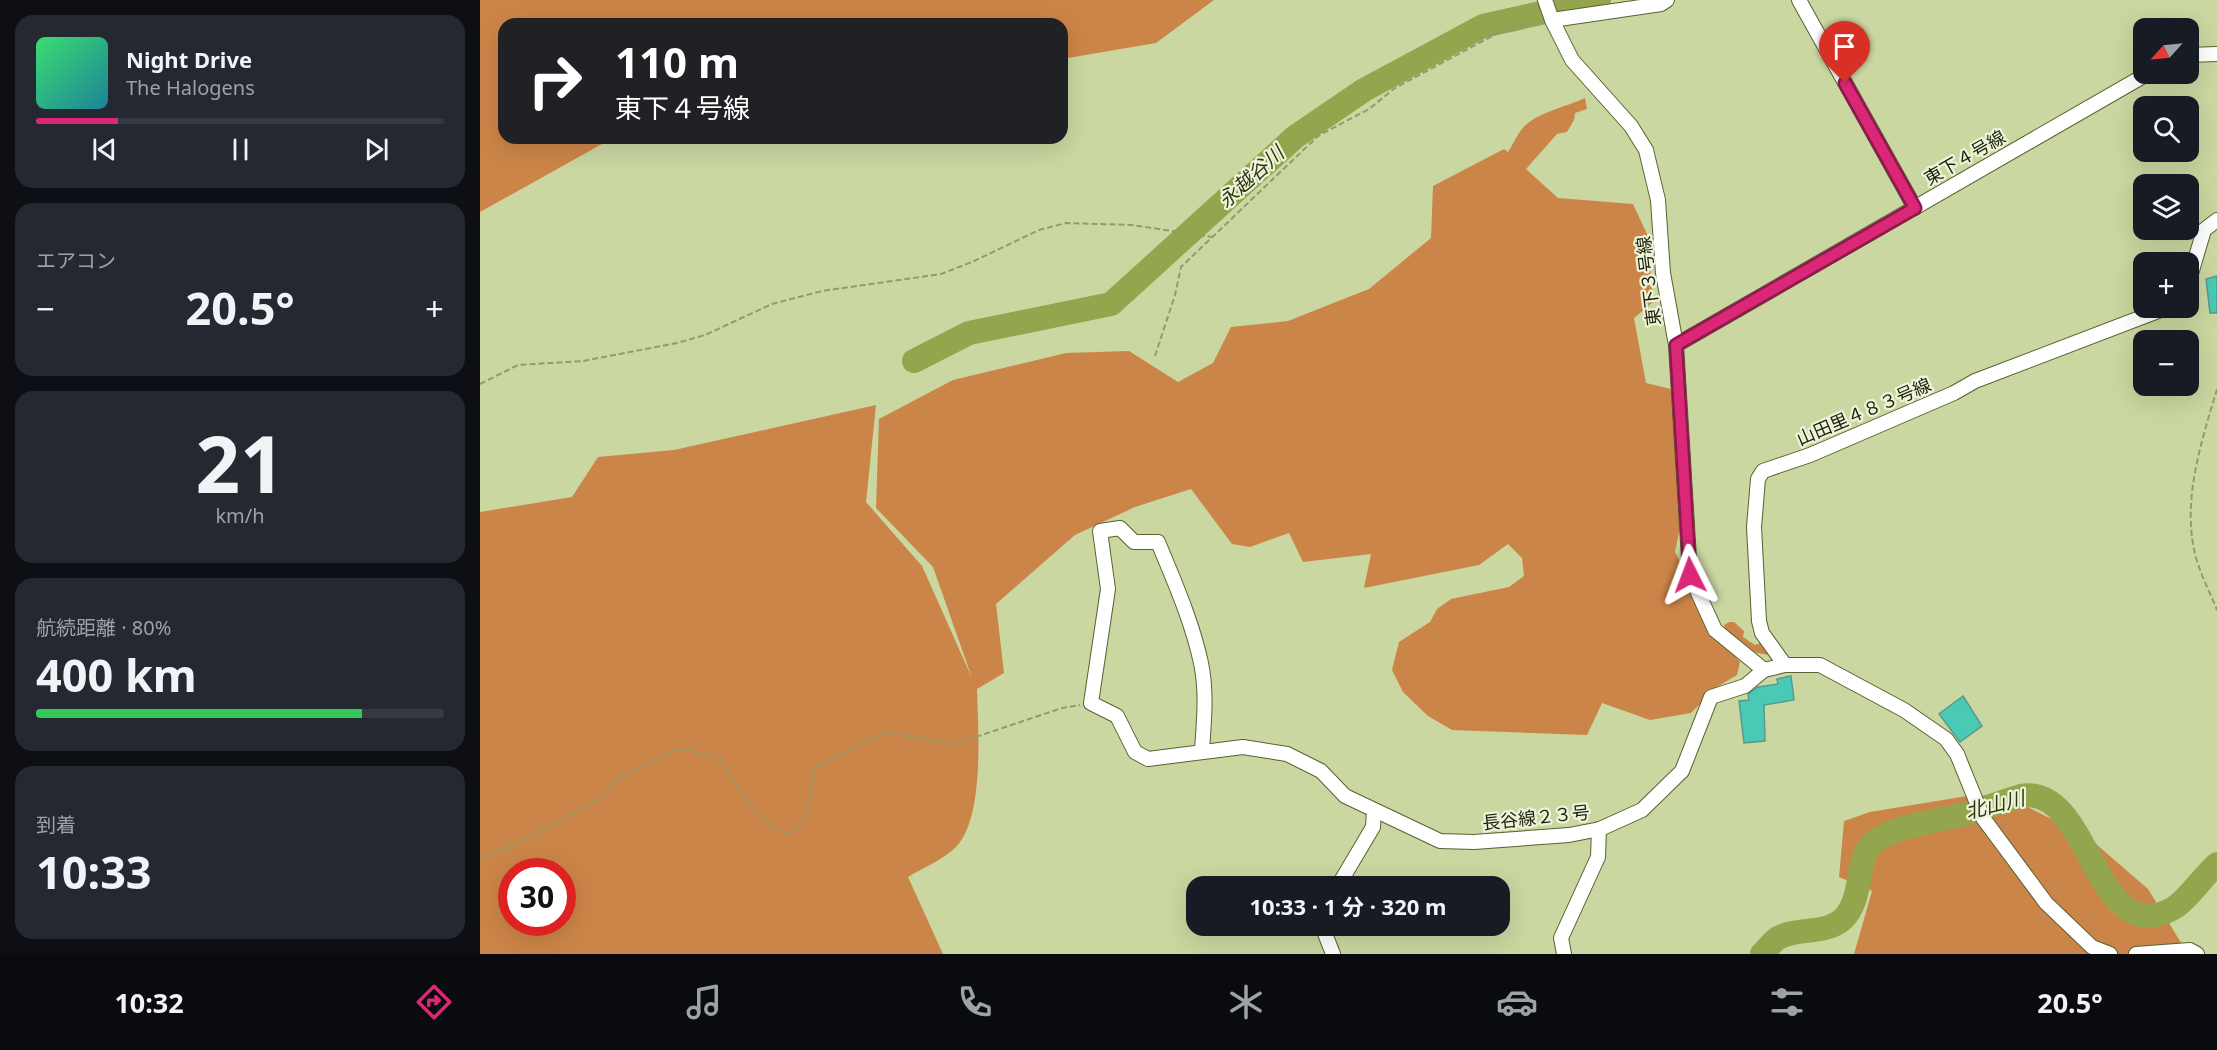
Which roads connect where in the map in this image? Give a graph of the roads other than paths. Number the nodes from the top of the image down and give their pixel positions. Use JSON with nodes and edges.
{"nodes":[{"id":1,"x":1667,"y":0,"type":"edge"},
{"id":2,"x":1799,"y":0,"type":"edge"},
{"id":3,"x":1546,"y":2,"type":"edge"},
{"id":4,"x":1552,"y":20,"type":"junction"},
{"id":5,"x":2217,"y":54,"type":"edge"},
{"id":6,"x":2199,"y":55,"type":"edge"},
{"id":7,"x":2133,"y":82,"type":"edge"},
{"id":8,"x":1915,"y":208,"type":"junction"},
{"id":9,"x":2217,"y":220,"type":"edge"},
{"id":10,"x":2197,"y":252,"type":"edge"},
{"id":11,"x":2140,"y":318,"type":"edge"},
{"id":12,"x":1676,"y":345,"type":"junction"},
{"id":13,"x":1785,"y":665,"type":"junction"},
{"id":14,"x":1764,"y":670,"type":"junction"},
{"id":15,"x":1202,"y":750,"type":"junction"},
{"id":16,"x":1374,"y":811,"type":"junction"},
{"id":17,"x":1599,"y":830,"type":"junction"},
{"id":18,"x":1344,"y":876,"type":"edge"},
{"id":19,"x":1326,"y":936,"type":"edge"},
{"id":20,"x":1333,"y":954,"type":"edge"},
{"id":21,"x":1564,"y":954,"type":"edge"},
{"id":22,"x":2110,"y":954,"type":"edge"},
{"id":23,"x":2136,"y":954,"type":"edge"},
{"id":24,"x":2197,"y":954,"type":"edge"}],
"edges":[{"from":1,"to":4,"type":"street"},
{"from":2,"to":8,"type":"street"},
{"from":3,"to":4,"type":"street","name":"東下３号線"},
{"from":4,"to":12,"type":"street","name":"東下３号線"},
{"from":5,"to":6,"type":"street"},
{"from":7,"to":8,"type":"street","name":"東下４号線"},
{"from":8,"to":12,"type":"street","name":"東下４号線"},
{"from":9,"to":10,"type":"street"},
{"from":11,"to":13,"type":"street","name":"山田里４８３号線"},
{"from":12,"to":14,"type":"street","name":"東下３号線"},
{"from":13,"to":14,"type":"street","name":"長谷線２３号"},
{"from":13,"to":22,"type":"street","name":"長谷線２３号"},
{"from":14,"to":17,"type":"street","name":"長谷線２３号"},
{"from":15,"to":15,"type":"street","name":"長谷線２３号"},
{"from":15,"to":16,"type":"street","name":"長谷線２３号"},
{"from":16,"to":17,"type":"street","name":"長谷線２３号"},
{"from":16,"to":18,"type":"street"},
{"from":17,"to":21,"type":"street"},
{"from":19,"to":20,"type":"street"},
{"from":23,"to":24,"type":"street"}]}
